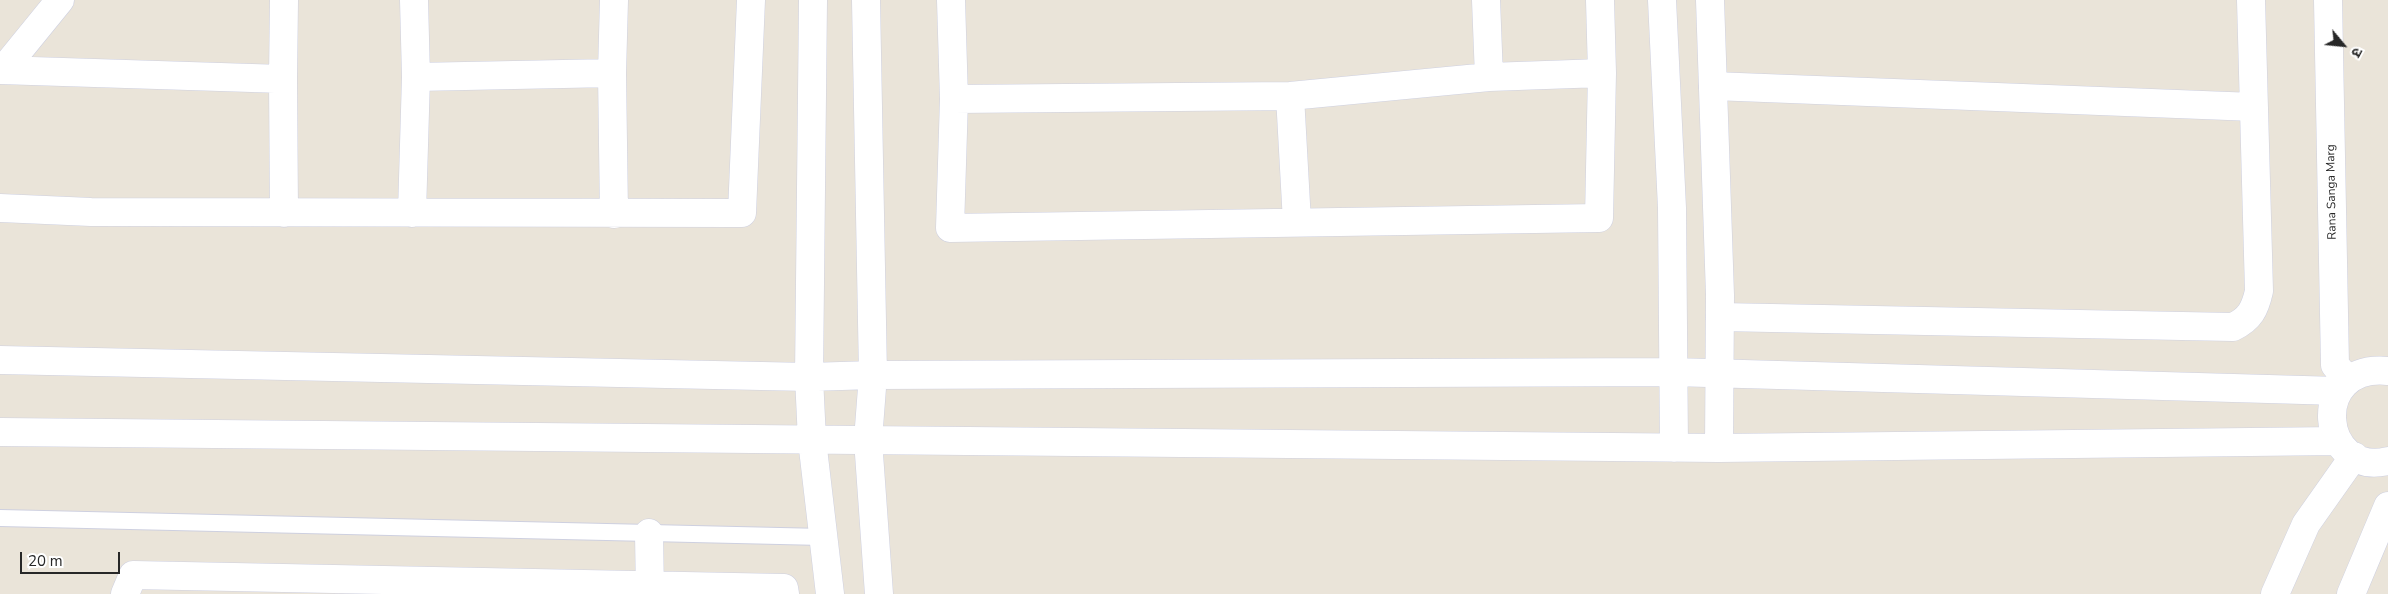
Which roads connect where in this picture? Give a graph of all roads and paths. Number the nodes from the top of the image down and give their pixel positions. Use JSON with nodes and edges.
{"nodes":[{"id":1,"x":60,"y":0,"type":"edge"},
{"id":2,"x":284,"y":0,"type":"edge"},
{"id":3,"x":414,"y":0,"type":"edge"},
{"id":4,"x":614,"y":0,"type":"edge"},
{"id":5,"x":751,"y":0,"type":"edge"},
{"id":6,"x":812,"y":0,"type":"edge"},
{"id":7,"x":866,"y":0,"type":"edge"},
{"id":8,"x":951,"y":0,"type":"edge"},
{"id":9,"x":1486,"y":0,"type":"edge"},
{"id":10,"x":1600,"y":0,"type":"edge"},
{"id":11,"x":1662,"y":0,"type":"edge"},
{"id":12,"x":1710,"y":0,"type":"edge"},
{"id":13,"x":2251,"y":0,"type":"edge"},
{"id":14,"x":2328,"y":0,"type":"edge"},
{"id":15,"x":1,"y":70,"type":"edge"},
{"id":16,"x":612,"y":73,"type":"junction"},
{"id":17,"x":1602,"y":73,"type":"junction"},
{"id":18,"x":416,"y":77,"type":"junction"},
{"id":19,"x":1489,"y":78,"type":"junction"},
{"id":20,"x":283,"y":79,"type":"junction"},
{"id":21,"x":1712,"y":86,"type":"junction"},
{"id":22,"x":1290,"y":96,"type":"junction"},
{"id":23,"x":954,"y":99,"type":"junction"},
{"id":24,"x":2254,"y":107,"type":"junction"},
{"id":25,"x":0,"y":208,"type":"edge"},
{"id":26,"x":284,"y":213,"type":"junction"},
{"id":27,"x":412,"y":213,"type":"junction"},
{"id":28,"x":614,"y":214,"type":"junction"},
{"id":29,"x":1297,"y":222,"type":"junction"},
{"id":30,"x":1720,"y":317,"type":"junction"},
{"id":31,"x":0,"y":360,"type":"edge"},
{"id":32,"x":2388,"y":370,"type":"edge"},
{"id":33,"x":1673,"y":372,"type":"junction"},
{"id":34,"x":1718,"y":372,"type":"junction"},
{"id":35,"x":874,"y":374,"type":"junction"},
{"id":36,"x":809,"y":377,"type":"junction"},
{"id":37,"x":2343,"y":386,"type":"junction"},
{"id":38,"x":0,"y":432,"type":"edge"},
{"id":39,"x":812,"y":440,"type":"junction"},
{"id":40,"x":868,"y":440,"type":"junction"},
{"id":41,"x":1674,"y":448,"type":"junction"},
{"id":42,"x":1719,"y":448,"type":"junction"},
{"id":43,"x":2346,"y":449,"type":"junction"},
{"id":44,"x":2388,"y":461,"type":"edge"},
{"id":45,"x":2388,"y":506,"type":"edge"},
{"id":46,"x":0,"y":518,"type":"edge"},
{"id":47,"x":649,"y":533,"type":"junction"},
{"id":48,"x":823,"y":537,"type":"junction"},
{"id":49,"x":650,"y":590,"type":"edge"},
{"id":50,"x":125,"y":594,"type":"edge"},
{"id":51,"x":784,"y":594,"type":"edge"},
{"id":52,"x":830,"y":594,"type":"edge"},
{"id":53,"x":879,"y":594,"type":"edge"},
{"id":54,"x":2275,"y":594,"type":"edge"},
{"id":55,"x":2351,"y":594,"type":"edge"}],
"edges":[{"from":1,"to":15,"type":"street"},
{"from":2,"to":20,"type":"street"},
{"from":3,"to":18,"type":"street"},
{"from":4,"to":16,"type":"street"},
{"from":5,"to":28,"type":"street"},
{"from":6,"to":36,"type":"street"},
{"from":7,"to":35,"type":"street"},
{"from":8,"to":23,"type":"street"},
{"from":9,"to":19,"type":"street"},
{"from":10,"to":17,"type":"street"},
{"from":11,"to":33,"type":"street"},
{"from":12,"to":21,"type":"street"},
{"from":13,"to":24,"type":"street"},
{"from":14,"to":37,"type":"street","name":"Rana Sanga Marg"},
{"from":15,"to":20,"type":"street"},
{"from":16,"to":18,"type":"street"},
{"from":16,"to":28,"type":"street"},
{"from":17,"to":19,"type":"street"},
{"from":17,"to":29,"type":"street"},
{"from":18,"to":27,"type":"street"},
{"from":19,"to":22,"type":"street"},
{"from":20,"to":26,"type":"street"},
{"from":21,"to":24,"type":"street"},
{"from":21,"to":30,"type":"street"},
{"from":22,"to":23,"type":"street"},
{"from":22,"to":29,"type":"street"},
{"from":23,"to":29,"type":"street"},
{"from":24,"to":30,"type":"street"},
{"from":25,"to":26,"type":"street"},
{"from":26,"to":27,"type":"street"},
{"from":27,"to":28,"type":"street"},
{"from":30,"to":34,"type":"street"},
{"from":31,"to":36,"type":"street"},
{"from":32,"to":37,"type":"street"},
{"from":33,"to":34,"type":"street"},
{"from":33,"to":35,"type":"street"},
{"from":33,"to":41,"type":"street"},
{"from":34,"to":37,"type":"street"},
{"from":34,"to":42,"type":"street"},
{"from":35,"to":36,"type":"street"},
{"from":35,"to":40,"type":"street"},
{"from":36,"to":39,"type":"street"},
{"from":37,"to":43,"type":"street"},
{"from":38,"to":39,"type":"street"},
{"from":39,"to":40,"type":"street"},
{"from":39,"to":48,"type":"street"},
{"from":40,"to":41,"type":"street"},
{"from":40,"to":53,"type":"street"},
{"from":41,"to":42,"type":"street"},
{"from":42,"to":43,"type":"street"},
{"from":43,"to":44,"type":"street"},
{"from":43,"to":54,"type":"street"},
{"from":45,"to":55,"type":"street"},
{"from":46,"to":47,"type":"lane"},
{"from":47,"to":48,"type":"lane"},
{"from":47,"to":49,"type":"street"},
{"from":48,"to":52,"type":"street"},
{"from":49,"to":50,"type":"street"},
{"from":49,"to":51,"type":"street"}]}
